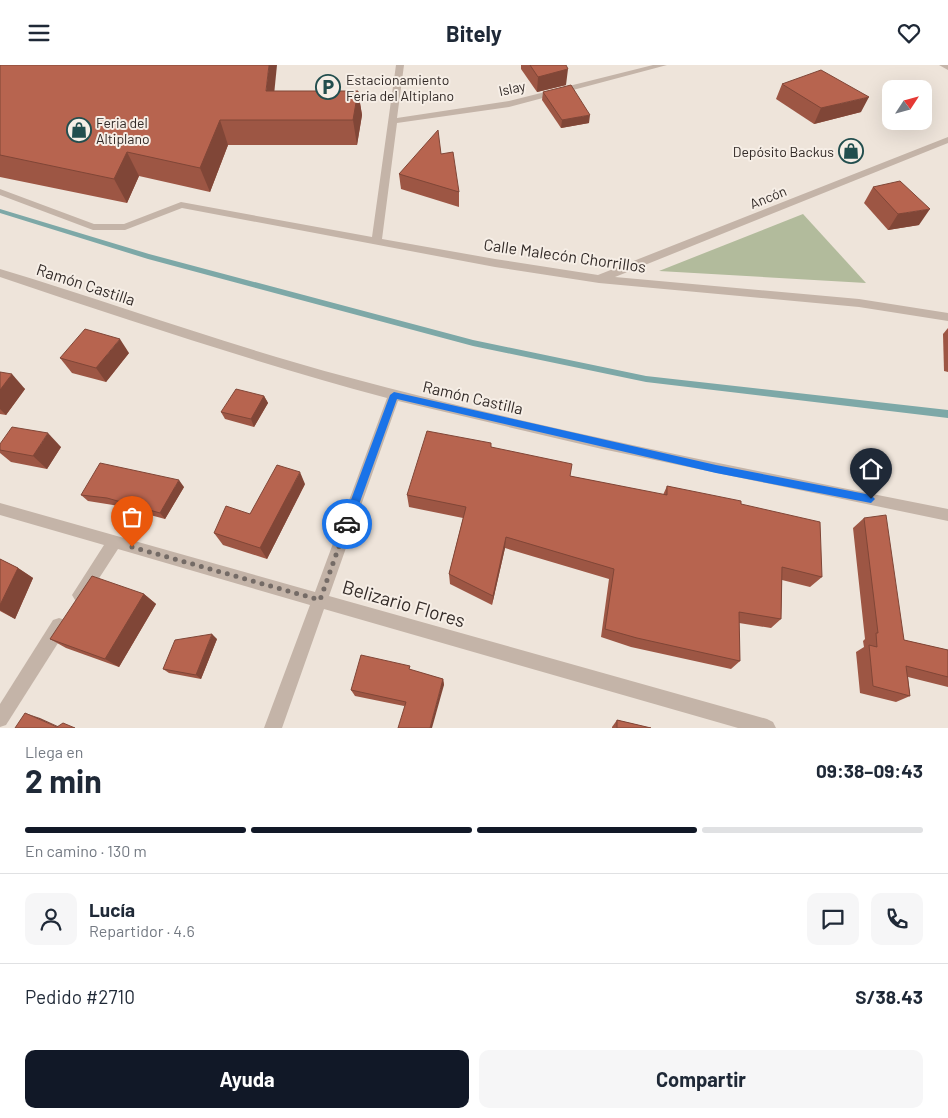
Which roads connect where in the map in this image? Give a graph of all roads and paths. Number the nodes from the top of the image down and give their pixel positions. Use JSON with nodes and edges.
{"nodes":[{"id":1,"x":400,"y":65,"type":"edge"},
{"id":2,"x":663,"y":65,"type":"edge"},
{"id":3,"x":942,"y":65,"type":"edge"},
{"id":4,"x":948,"y":68,"type":"edge"},
{"id":5,"x":393,"y":121,"type":"junction"},
{"id":6,"x":948,"y":140,"type":"edge"},
{"id":7,"x":0,"y":193,"type":"edge"},
{"id":8,"x":377,"y":240,"type":"junction"},
{"id":9,"x":0,"y":273,"type":"edge"},
{"id":10,"x":599,"y":279,"type":"junction"},
{"id":11,"x":948,"y":317,"type":"edge"},
{"id":12,"x":394,"y":395,"type":"junction"},
{"id":13,"x":0,"y":509,"type":"edge"},
{"id":14,"x":948,"y":515,"type":"edge"},
{"id":15,"x":114,"y":541,"type":"junction"},
{"id":16,"x":320,"y":600,"type":"junction"},
{"id":17,"x":0,"y":719,"type":"edge"},
{"id":18,"x":273,"y":728,"type":"edge"},
{"id":19,"x":767,"y":728,"type":"edge"}],
"edges":[{"from":1,"to":5,"type":"street"},
{"from":2,"to":5,"type":"street","name":"Islay"},
{"from":3,"to":4,"type":"street"},
{"from":5,"to":8,"type":"street"},
{"from":6,"to":10,"type":"street","name":"Ancón"},
{"from":7,"to":8,"type":"street","name":"Calle Malecón Chorrillos"},
{"from":8,"to":10,"type":"street","name":"Calle Malecón Chorrillos"},
{"from":9,"to":12,"type":"street","name":"Ramón Castilla"},
{"from":10,"to":11,"type":"street","name":"Calle Malecón Chorrillos"},
{"from":12,"to":14,"type":"street","name":"Ramón Castilla"},
{"from":12,"to":16,"type":"street"},
{"from":13,"to":15,"type":"street","name":"Belizario Flores"},
{"from":15,"to":16,"type":"street","name":"Belizario Flores"},
{"from":15,"to":17,"type":"street"},
{"from":16,"to":18,"type":"street"},
{"from":16,"to":19,"type":"street","name":"Belizario Flores"}]}
